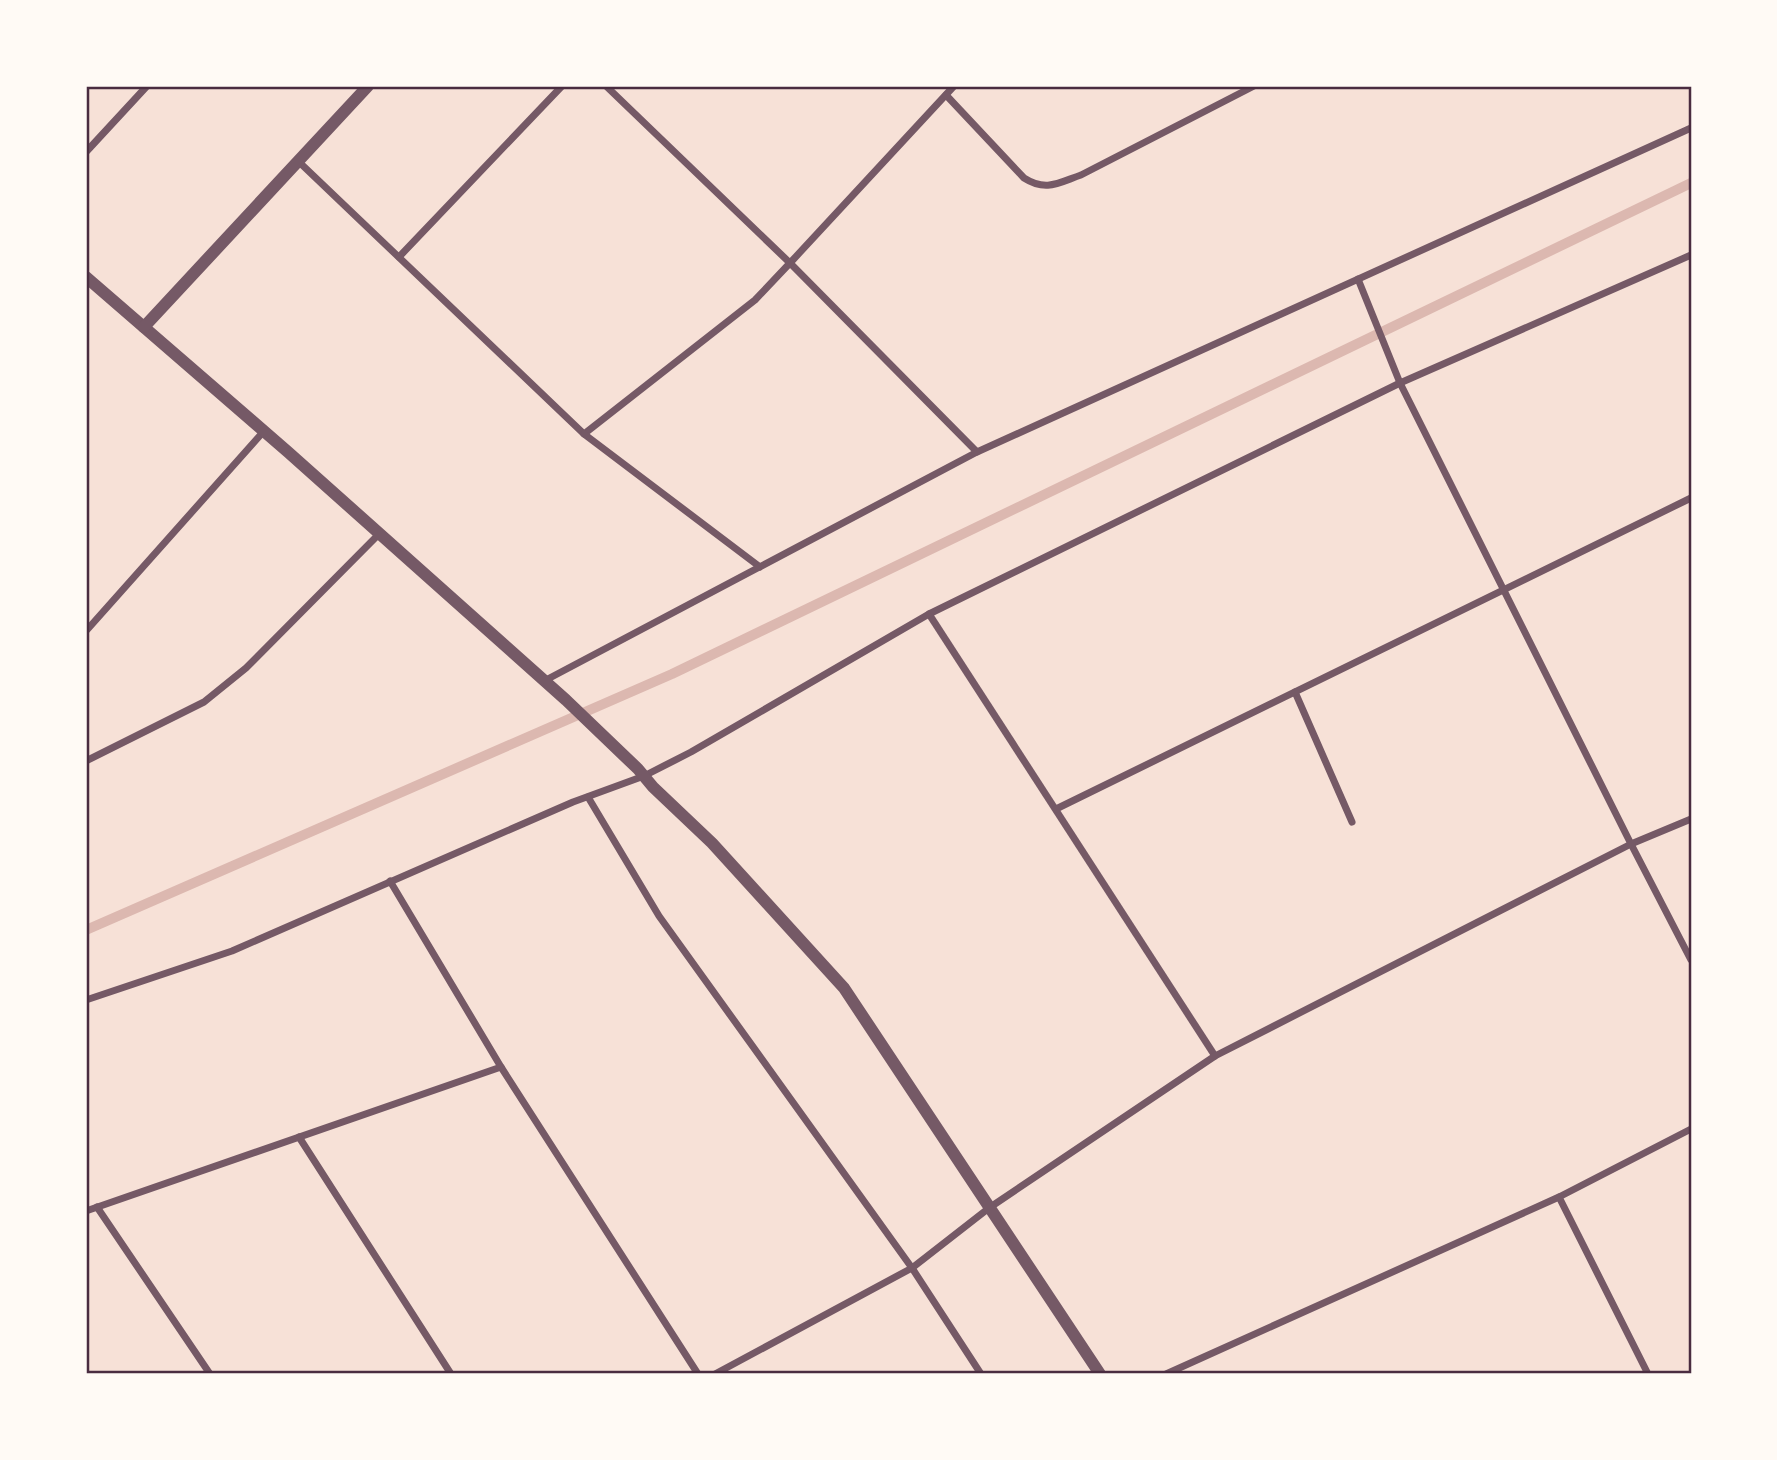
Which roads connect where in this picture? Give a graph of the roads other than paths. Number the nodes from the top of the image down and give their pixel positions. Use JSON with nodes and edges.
{"nodes":[{"id":1,"x":147,"y":86,"type":"edge"},
{"id":2,"x":368,"y":86,"type":"edge"},
{"id":3,"x":562,"y":86,"type":"edge"},
{"id":4,"x":606,"y":86,"type":"edge"},
{"id":5,"x":954,"y":86,"type":"edge"},
{"id":6,"x":1254,"y":86,"type":"edge"},
{"id":7,"x":946,"y":94,"type":"junction"},
{"id":8,"x":1691,"y":128,"type":"edge"},
{"id":9,"x":86,"y":152,"type":"edge"},
{"id":10,"x":298,"y":161,"type":"junction"},
{"id":11,"x":1691,"y":255,"type":"edge"},
{"id":12,"x":399,"y":257,"type":"junction"},
{"id":13,"x":790,"y":263,"type":"junction"},
{"id":14,"x":86,"y":276,"type":"edge"},
{"id":15,"x":1358,"y":279,"type":"junction"},
{"id":16,"x":144,"y":327,"type":"junction"},
{"id":17,"x":1400,"y":383,"type":"junction"},
{"id":18,"x":264,"y":431,"type":"junction"},
{"id":19,"x":584,"y":434,"type":"junction"},
{"id":20,"x":976,"y":452,"type":"junction"},
{"id":21,"x":1691,"y":498,"type":"edge"},
{"id":22,"x":379,"y":534,"type":"junction"},
{"id":23,"x":760,"y":567,"type":"junction"},
{"id":24,"x":1504,"y":589,"type":"junction"},
{"id":25,"x":929,"y":614,"type":"junction"},
{"id":26,"x":86,"y":631,"type":"edge"},
{"id":27,"x":544,"y":681,"type":"junction"},
{"id":28,"x":1295,"y":692,"type":"junction"},
{"id":29,"x":86,"y":761,"type":"edge"},
{"id":30,"x":641,"y":772,"type":"junction"},
{"id":31,"x":588,"y":797,"type":"junction"},
{"id":32,"x":1056,"y":809,"type":"junction"},
{"id":33,"x":1691,"y":819,"type":"edge"},
{"id":34,"x":1352,"y":822,"type":"dead end"},
{"id":35,"x":1631,"y":844,"type":"junction"},
{"id":36,"x":390,"y":881,"type":"junction"},
{"id":37,"x":1691,"y":960,"type":"edge"},
{"id":38,"x":86,"y":1000,"type":"edge"},
{"id":39,"x":1214,"y":1056,"type":"junction"},
{"id":40,"x":501,"y":1067,"type":"junction"},
{"id":41,"x":1691,"y":1129,"type":"edge"},
{"id":42,"x":299,"y":1137,"type":"junction"},
{"id":43,"x":1559,"y":1197,"type":"junction"},
{"id":44,"x":97,"y":1207,"type":"junction"},
{"id":45,"x":989,"y":1208,"type":"junction"},
{"id":46,"x":86,"y":1211,"type":"edge"},
{"id":47,"x":912,"y":1268,"type":"junction"},
{"id":48,"x":211,"y":1374,"type":"edge"},
{"id":49,"x":451,"y":1374,"type":"edge"},
{"id":50,"x":698,"y":1374,"type":"edge"},
{"id":51,"x":715,"y":1374,"type":"edge"},
{"id":52,"x":981,"y":1374,"type":"edge"},
{"id":53,"x":1100,"y":1374,"type":"edge"},
{"id":54,"x":1166,"y":1374,"type":"edge"},
{"id":55,"x":1647,"y":1374,"type":"edge"}],
"edges":[{"from":1,"to":9,"type":"street"},
{"from":2,"to":10,"type":"street"},
{"from":3,"to":12,"type":"street"},
{"from":4,"to":13,"type":"street"},
{"from":5,"to":7,"type":"street"},
{"from":6,"to":7,"type":"street"},
{"from":7,"to":13,"type":"street"},
{"from":8,"to":15,"type":"street"},
{"from":10,"to":12,"type":"street"},
{"from":10,"to":16,"type":"street"},
{"from":11,"to":17,"type":"street"},
{"from":12,"to":19,"type":"street"},
{"from":13,"to":19,"type":"street"},
{"from":13,"to":20,"type":"street"},
{"from":14,"to":16,"type":"street"},
{"from":15,"to":17,"type":"street"},
{"from":15,"to":20,"type":"street"},
{"from":16,"to":18,"type":"street"},
{"from":17,"to":24,"type":"street"},
{"from":17,"to":25,"type":"street"},
{"from":18,"to":22,"type":"street"},
{"from":18,"to":26,"type":"street"},
{"from":19,"to":23,"type":"street"},
{"from":20,"to":23,"type":"street"},
{"from":21,"to":24,"type":"street"},
{"from":22,"to":27,"type":"street"},
{"from":22,"to":29,"type":"street"},
{"from":23,"to":27,"type":"street"},
{"from":24,"to":28,"type":"street"},
{"from":24,"to":35,"type":"street"},
{"from":25,"to":30,"type":"street"},
{"from":25,"to":32,"type":"street"},
{"from":27,"to":30,"type":"street"},
{"from":28,"to":32,"type":"street"},
{"from":28,"to":34,"type":"street"},
{"from":30,"to":31,"type":"street"},
{"from":30,"to":45,"type":"street"},
{"from":31,"to":36,"type":"street"},
{"from":31,"to":47,"type":"street"},
{"from":32,"to":39,"type":"street"},
{"from":33,"to":35,"type":"street"},
{"from":35,"to":37,"type":"street"},
{"from":35,"to":39,"type":"street"},
{"from":36,"to":38,"type":"street"},
{"from":36,"to":40,"type":"street"},
{"from":39,"to":45,"type":"street"},
{"from":40,"to":42,"type":"street"},
{"from":40,"to":50,"type":"street"},
{"from":41,"to":43,"type":"street"},
{"from":42,"to":44,"type":"street"},
{"from":42,"to":49,"type":"street"},
{"from":43,"to":54,"type":"street"},
{"from":43,"to":55,"type":"street"},
{"from":44,"to":46,"type":"street"},
{"from":44,"to":48,"type":"street"},
{"from":45,"to":47,"type":"street"},
{"from":45,"to":53,"type":"street"},
{"from":47,"to":51,"type":"street"},
{"from":47,"to":52,"type":"street"}]}
